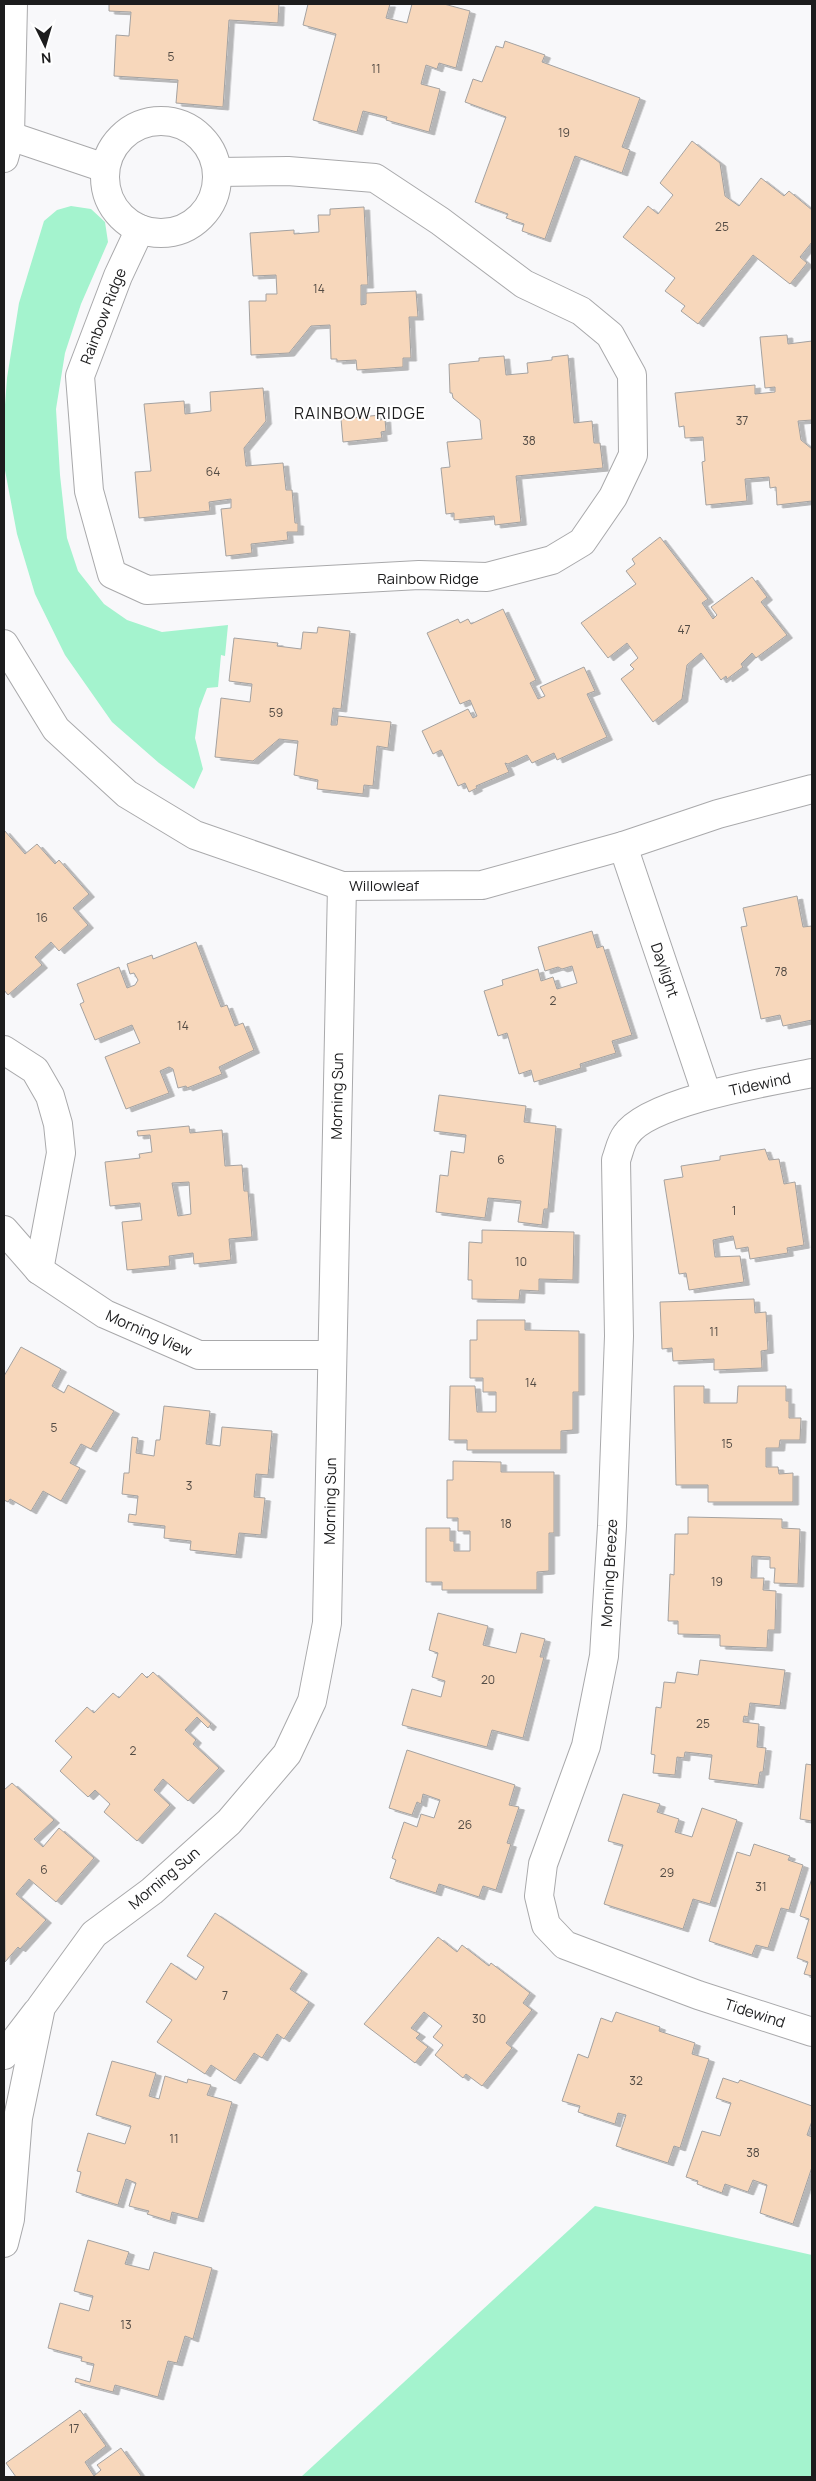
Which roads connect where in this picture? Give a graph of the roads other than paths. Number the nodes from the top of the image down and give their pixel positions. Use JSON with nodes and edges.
{"nodes":[{"id":1,"x":13,"y":4,"type":"edge"},
{"id":2,"x":7,"y":147,"type":"edge"},
{"id":3,"x":105,"y":168,"type":"junction"},
{"id":4,"x":217,"y":172,"type":"junction"},
{"id":5,"x":140,"y":230,"type":"junction"},
{"id":6,"x":4,"y":644,"type":"edge"},
{"id":7,"x":812,"y":789,"type":"edge"},
{"id":8,"x":623,"y":846,"type":"junction"},
{"id":9,"x":342,"y":886,"type":"junction"},
{"id":10,"x":4,"y":1050,"type":"edge"},
{"id":11,"x":812,"y":1073,"type":"edge"},
{"id":12,"x":707,"y":1095,"type":"junction"},
{"id":13,"x":4,"y":1230,"type":"edge"},
{"id":14,"x":40,"y":1270,"type":"junction"},
{"id":15,"x":332,"y":1355,"type":"junction"},
{"id":16,"x":698,"y":1995,"type":"joint"},
{"id":17,"x":41,"y":2007,"type":"junction"},
{"id":18,"x":812,"y":2032,"type":"edge"},
{"id":19,"x":4,"y":2055,"type":"edge"},
{"id":20,"x":4,"y":2243,"type":"edge"}],
"edges":[{"from":1,"to":2,"type":"street"},
{"from":2,"to":3,"type":"street"},
{"from":3,"to":4,"type":"street"},
{"from":3,"to":5,"type":"street"},
{"from":4,"to":5,"type":"street"},
{"from":4,"to":5,"type":"street","name":"Rainbow Ridge"},
{"from":6,"to":9,"type":"street","name":"Willowleaf"},
{"from":7,"to":8,"type":"street","name":"Willowleaf"},
{"from":8,"to":9,"type":"street","name":"Willowleaf"},
{"from":8,"to":12,"type":"street","name":"Daylight"},
{"from":9,"to":15,"type":"street","name":"Morning Sun"},
{"from":10,"to":14,"type":"street"},
{"from":11,"to":12,"type":"street","name":"Tidewind"},
{"from":12,"to":16,"type":"street","name":"Morning Breeze"},
{"from":13,"to":14,"type":"street","name":"Morning View"},
{"from":14,"to":15,"type":"street","name":"Morning View"},
{"from":15,"to":17,"type":"street","name":"Morning Sun"},
{"from":16,"to":18,"type":"street","name":"Tidewind"},
{"from":17,"to":19,"type":"street","name":"Morning Sun"},
{"from":17,"to":20,"type":"street","name":"Morning Sun"}]}
